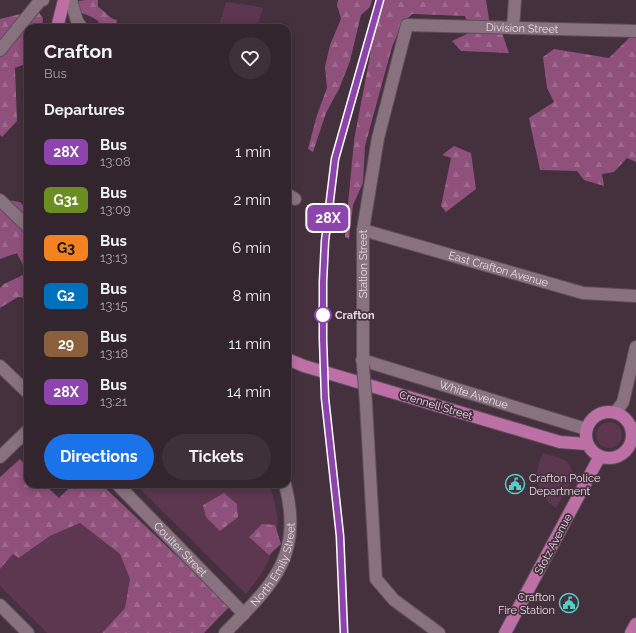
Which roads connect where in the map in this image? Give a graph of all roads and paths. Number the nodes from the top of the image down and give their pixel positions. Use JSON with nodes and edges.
{"nodes":[{"id":1,"x":43,"y":0,"type":"edge"},
{"id":2,"x":64,"y":0,"type":"edge"},
{"id":3,"x":71,"y":0,"type":"edge"},
{"id":4,"x":515,"y":0,"type":"edge"},
{"id":5,"x":58,"y":24,"type":"edge"},
{"id":6,"x":79,"y":24,"type":"edge"},
{"id":7,"x":407,"y":25,"type":"joint"},
{"id":8,"x":513,"y":28,"type":"junction"},
{"id":9,"x":636,"y":31,"type":"edge"},
{"id":10,"x":0,"y":50,"type":"edge"},
{"id":11,"x":0,"y":200,"type":"edge"},
{"id":12,"x":24,"y":223,"type":"edge"},
{"id":13,"x":363,"y":230,"type":"junction"},
{"id":14,"x":636,"y":296,"type":"edge"},
{"id":15,"x":636,"y":347,"type":"edge"},
{"id":16,"x":291,"y":361,"type":"edge"},
{"id":17,"x":362,"y":363,"type":"junction"},
{"id":18,"x":0,"y":366,"type":"edge"},
{"id":19,"x":24,"y":389,"type":"edge"},
{"id":20,"x":615,"y":413,"type":"junction"},
{"id":21,"x":633,"y":428,"type":"edge"},
{"id":22,"x":586,"y":429,"type":"junction"},
{"id":23,"x":24,"y":434,"type":"edge"},
{"id":24,"x":587,"y":444,"type":"junction"},
{"id":25,"x":600,"y":456,"type":"junction"},
{"id":26,"x":0,"y":457,"type":"edge"},
{"id":27,"x":121,"y":488,"type":"edge"},
{"id":28,"x":286,"y":488,"type":"edge"},
{"id":29,"x":0,"y":605,"type":"edge"},
{"id":30,"x":244,"y":614,"type":"junction"},
{"id":31,"x":636,"y":624,"type":"edge"},
{"id":32,"x":28,"y":633,"type":"edge"},
{"id":33,"x":225,"y":633,"type":"edge"},
{"id":34,"x":439,"y":633,"type":"edge"},
{"id":35,"x":505,"y":633,"type":"edge"},
{"id":36,"x":631,"y":633,"type":"edge"}],
"edges":[{"from":1,"to":10,"type":"street"},
{"from":2,"to":5,"type":"main road"},
{"from":3,"to":6,"type":"street"},
{"from":4,"to":8,"type":"street"},
{"from":7,"to":8,"type":"street","name":"Division Street"},
{"from":7,"to":13,"type":"street","name":"Station Street"},
{"from":8,"to":9,"type":"street","name":"Division Street"},
{"from":11,"to":12,"type":"street"},
{"from":13,"to":14,"type":"street","name":"East Crafton Avenue"},
{"from":13,"to":17,"type":"street","name":"Station Street"},
{"from":15,"to":20,"type":"street"},
{"from":16,"to":24,"type":"main road","name":"Crennell Street"},
{"from":17,"to":22,"type":"street","name":"White Avenue"},
{"from":17,"to":34,"type":"street","name":"Station Street","bridge":true},
{"from":18,"to":19,"type":"street"},
{"from":20,"to":21,"type":"main road"},
{"from":20,"to":22,"type":"main road"},
{"from":21,"to":25,"type":"main road"},
{"from":22,"to":24,"type":"main road"},
{"from":23,"to":26,"type":"street"},
{"from":24,"to":25,"type":"main road"},
{"from":25,"to":35,"type":"main road","name":"Stotz Avenue"},
{"from":27,"to":30,"type":"street","name":"Coulter Street"},
{"from":28,"to":30,"type":"street","name":"North Emily Street"},
{"from":29,"to":32,"type":"street"},
{"from":30,"to":33,"type":"street","name":"North Emily Street"},
{"from":31,"to":36,"type":"main road"}]}
